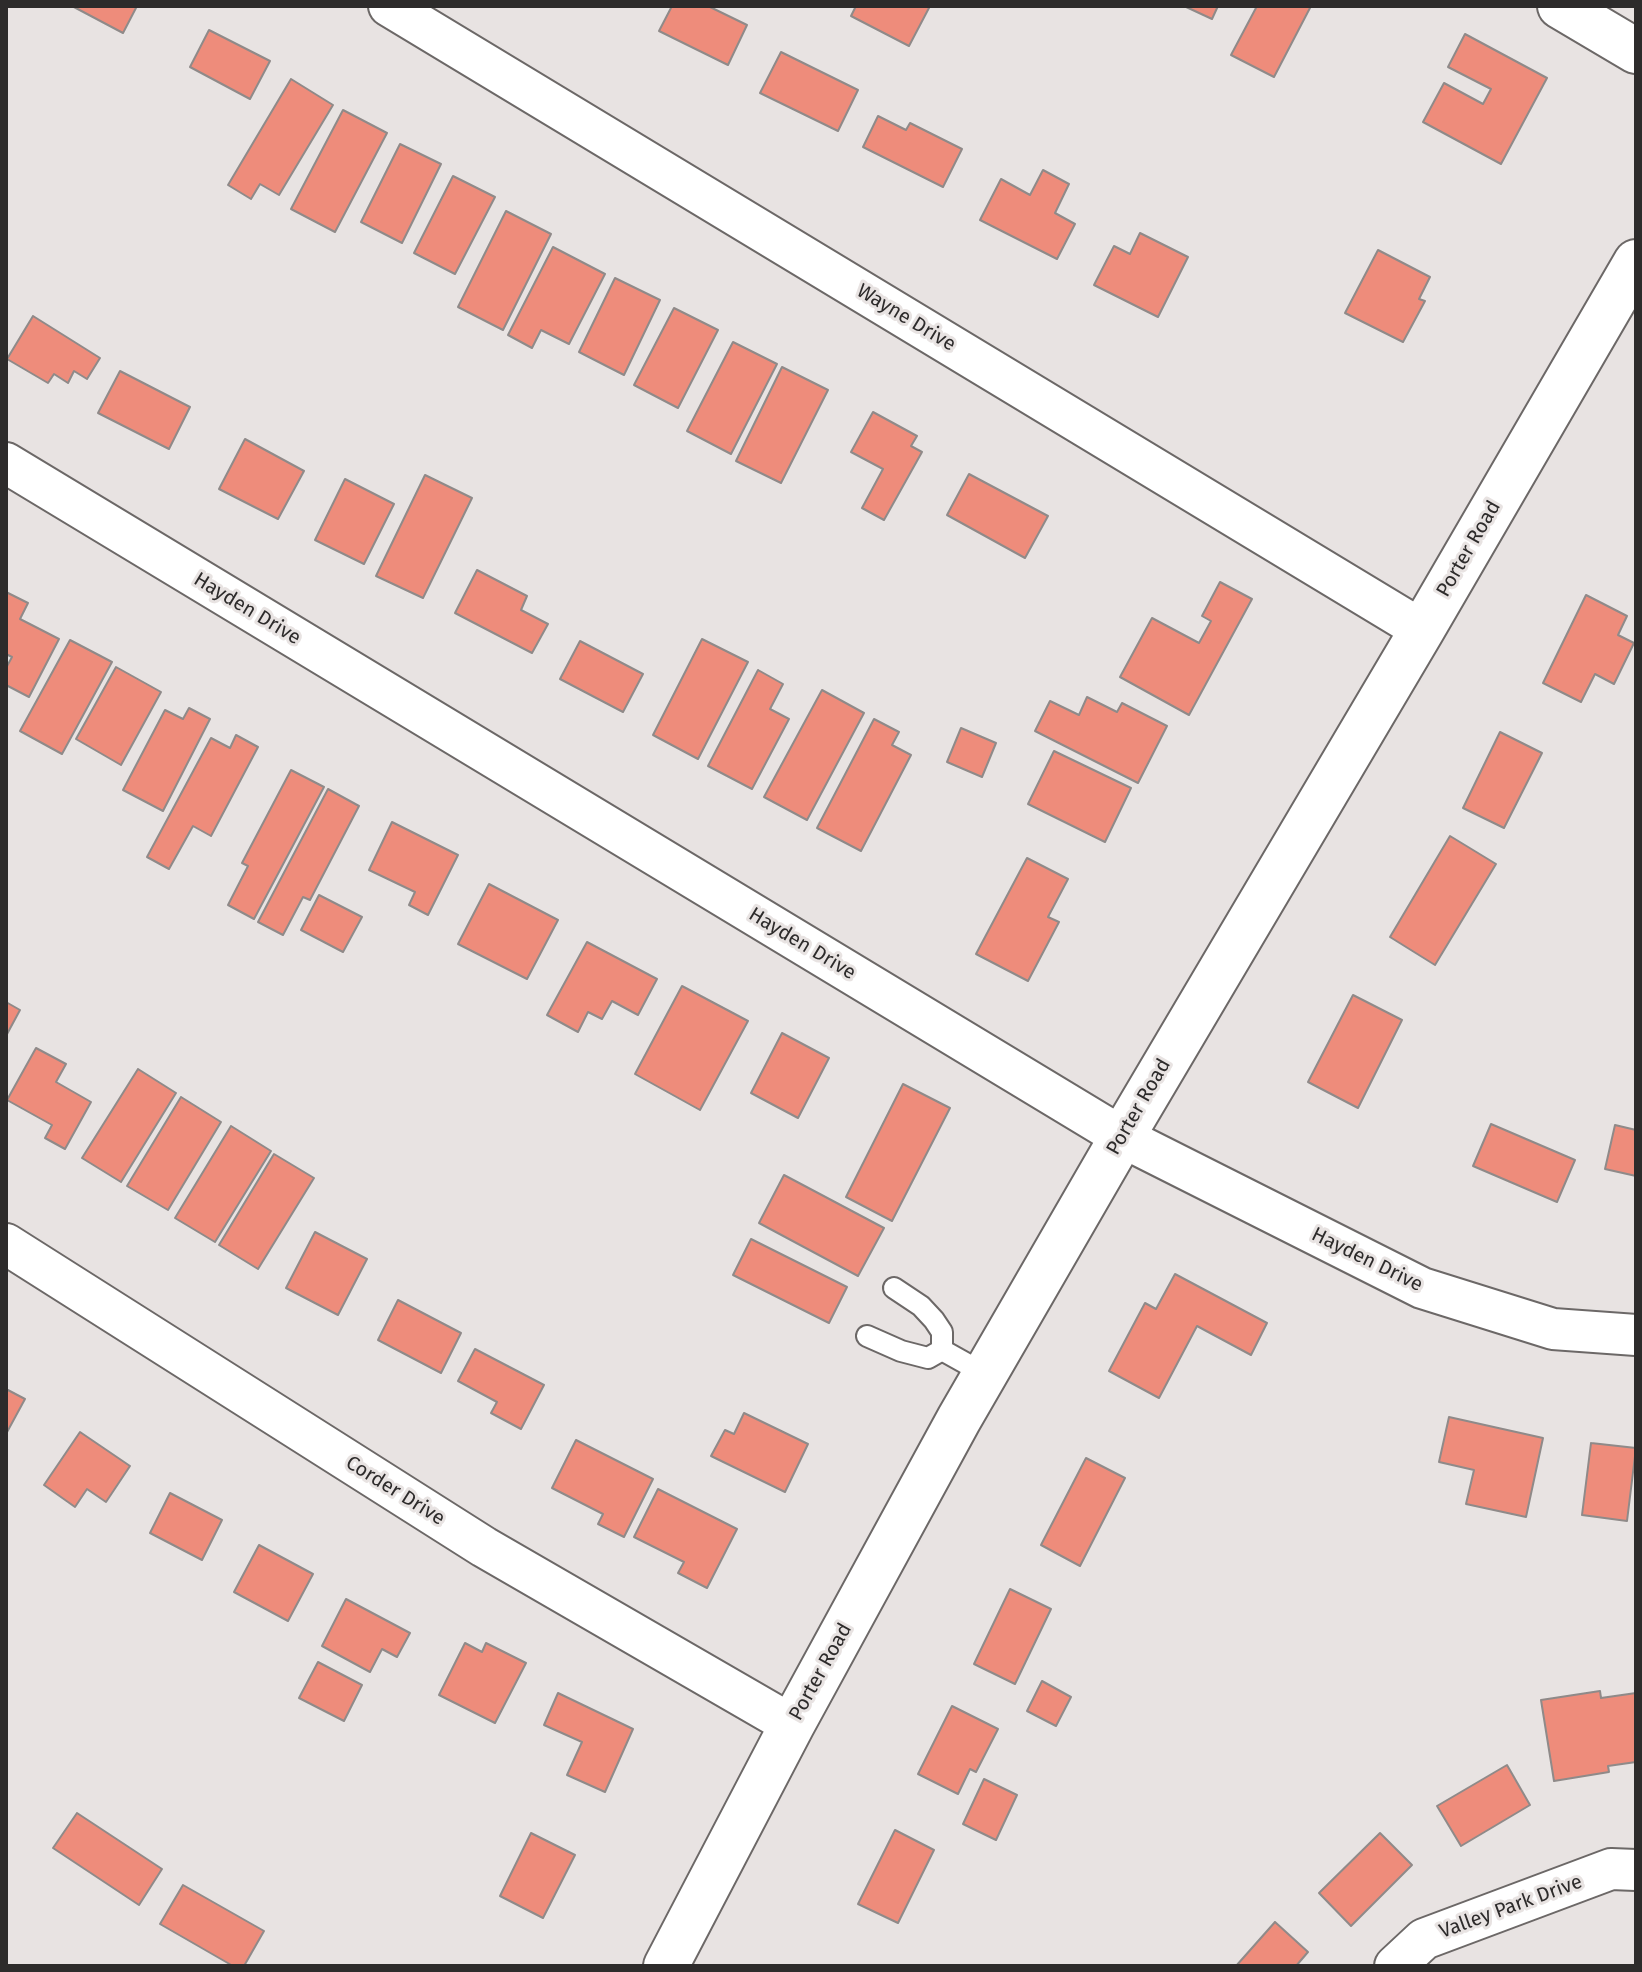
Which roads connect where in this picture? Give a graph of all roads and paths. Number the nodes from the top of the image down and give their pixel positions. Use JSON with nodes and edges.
{"nodes":[{"id":1,"x":389,"y":6,"type":"edge"},
{"id":2,"x":1560,"y":6,"type":"edge"},
{"id":3,"x":1636,"y":51,"type":"edge"},
{"id":4,"x":1636,"y":262,"type":"edge"},
{"id":5,"x":6,"y":463,"type":"edge"},
{"id":6,"x":1422,"y":630,"type":"junction"},
{"id":7,"x":1122,"y":1137,"type":"junction"},
{"id":8,"x":6,"y":1244,"type":"edge"},
{"id":9,"x":894,"y":1288,"type":"dead end"},
{"id":10,"x":1636,"y":1335,"type":"edge"},
{"id":11,"x":867,"y":1336,"type":"dead end"},
{"id":12,"x":942,"y":1350,"type":"junction"},
{"id":13,"x":985,"y":1374,"type":"junction"},
{"id":14,"x":792,"y":1725,"type":"junction"},
{"id":15,"x":1636,"y":1870,"type":"edge"},
{"id":16,"x":666,"y":1966,"type":"edge"},
{"id":17,"x":1395,"y":1966,"type":"edge"}],
"edges":[{"from":1,"to":6,"type":"street","name":"Wayne Drive"},
{"from":2,"to":3,"type":"street"},
{"from":4,"to":6,"type":"street","name":"Porter Road"},
{"from":5,"to":7,"type":"street","name":"Hayden Drive"},
{"from":6,"to":7,"type":"street","name":"Porter Road"},
{"from":7,"to":10,"type":"street","name":"Hayden Drive"},
{"from":7,"to":13,"type":"street","name":"Porter Road"},
{"from":8,"to":14,"type":"street","name":"Corder Drive"},
{"from":9,"to":12,"type":"lane"},
{"from":11,"to":12,"type":"lane"},
{"from":12,"to":13,"type":"lane"},
{"from":13,"to":14,"type":"street","name":"Porter Road"},
{"from":14,"to":16,"type":"street","name":"Porter Road"},
{"from":15,"to":17,"type":"street","name":"Valley Park Drive"}]}
